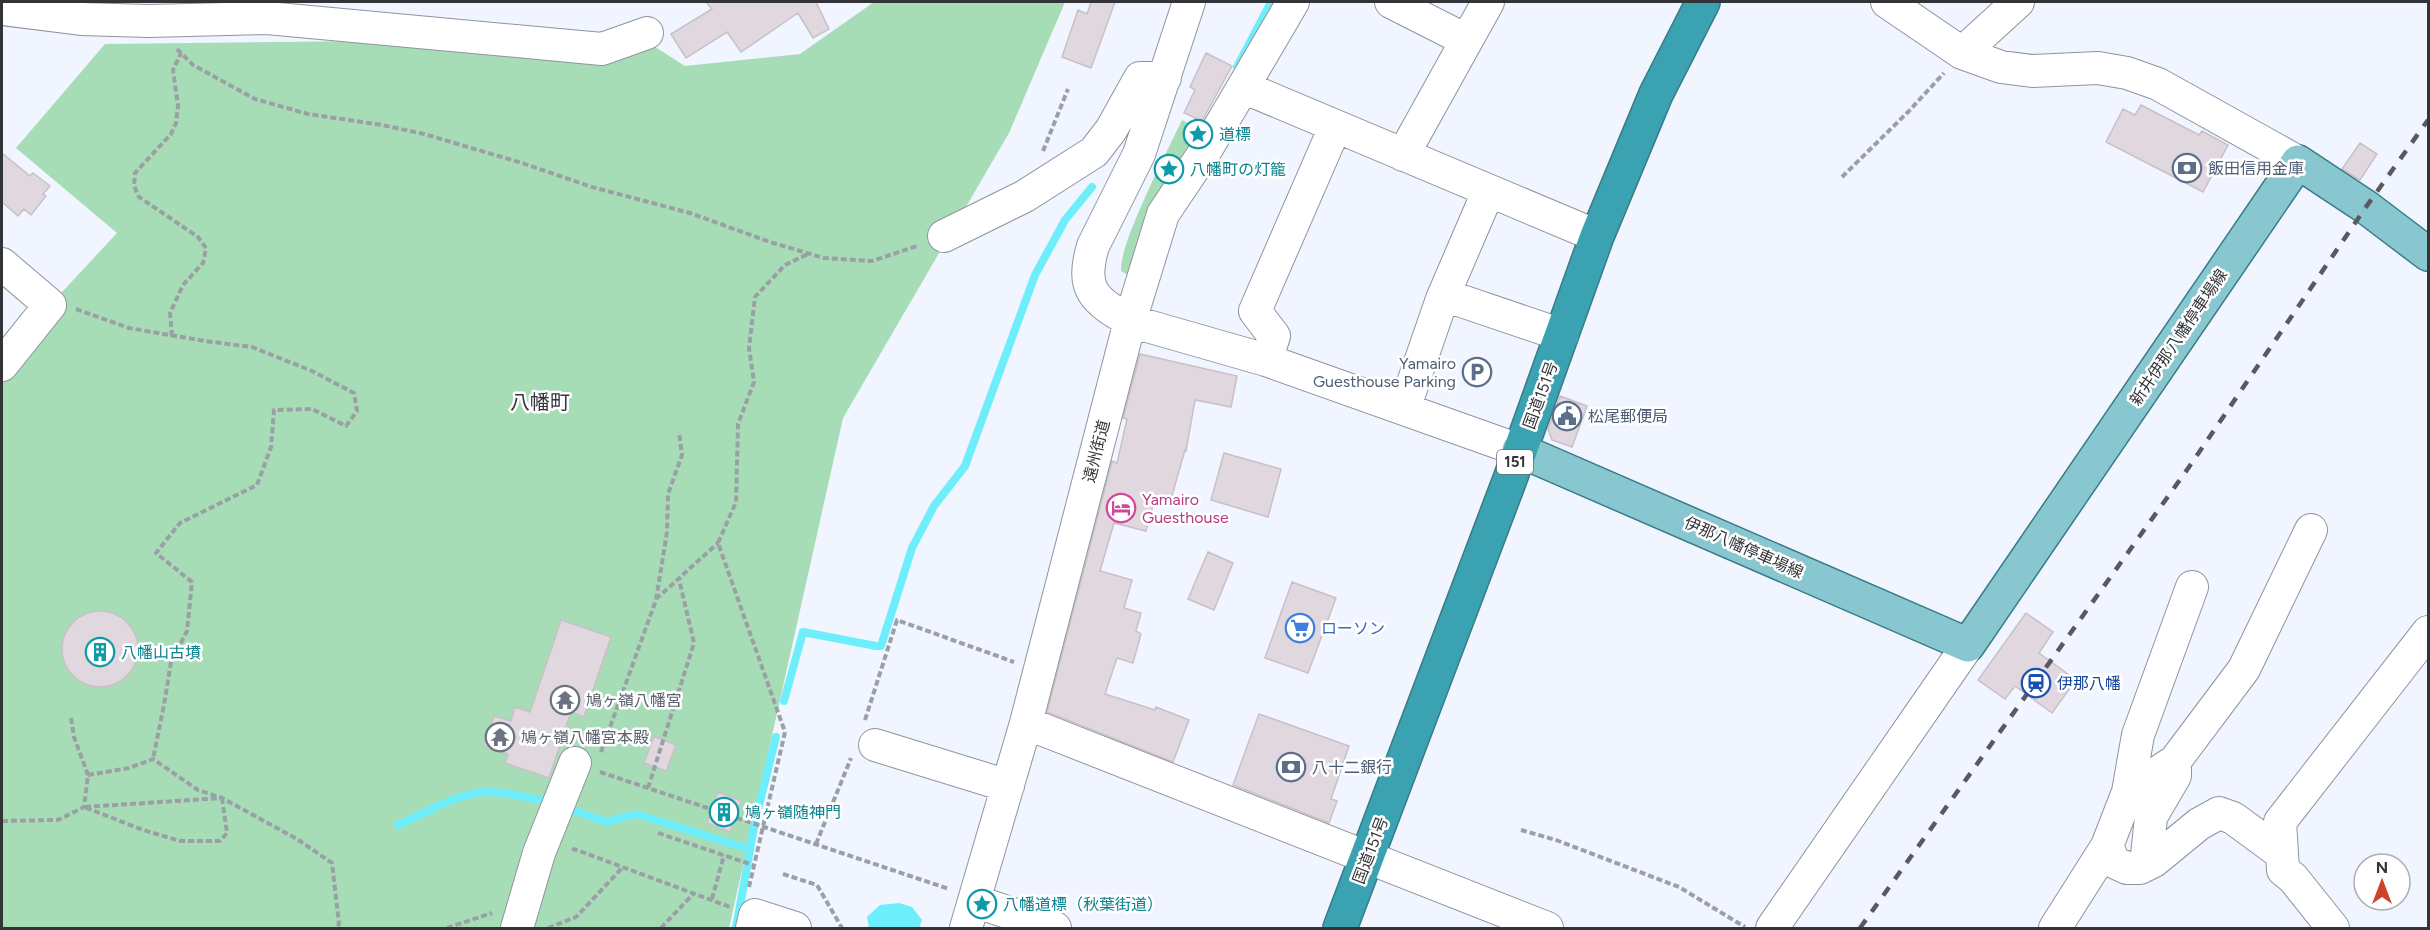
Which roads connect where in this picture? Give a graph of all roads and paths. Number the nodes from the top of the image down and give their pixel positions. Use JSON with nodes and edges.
{"nodes":[{"id":1,"x":1189,"y":2,"type":"edge"},
{"id":2,"x":1293,"y":2,"type":"edge"},
{"id":3,"x":1391,"y":2,"type":"edge"},
{"id":4,"x":1488,"y":2,"type":"edge"},
{"id":5,"x":1703,"y":2,"type":"edge"},
{"id":6,"x":1887,"y":2,"type":"edge"},
{"id":7,"x":2018,"y":2,"type":"edge"},
{"id":8,"x":2,"y":9,"type":"edge"},
{"id":9,"x":149,"y":21,"type":"junction"},
{"id":10,"x":647,"y":33,"type":"dead end"},
{"id":11,"x":1467,"y":40,"type":"junction"},
{"id":12,"x":181,"y":53,"type":"junction"},
{"id":13,"x":1962,"y":53,"type":"junction"},
{"id":14,"x":1165,"y":78,"type":"junction"},
{"id":15,"x":1243,"y":87,"type":"junction"},
{"id":16,"x":1068,"y":89,"type":"dead end"},
{"id":17,"x":1335,"y":127,"type":"junction"},
{"id":18,"x":1042,"y":153,"type":"dead end"},
{"id":19,"x":1403,"y":155,"type":"junction"},
{"id":20,"x":2298,"y":162,"type":"junction"},
{"id":21,"x":1842,"y":177,"type":"dead end"},
{"id":22,"x":1488,"y":192,"type":"junction"},
{"id":23,"x":944,"y":236,"type":"joint"},
{"id":24,"x":1597,"y":236,"type":"junction"},
{"id":25,"x":808,"y":254,"type":"junction"},
{"id":26,"x":2428,"y":254,"type":"edge"},
{"id":27,"x":2,"y":264,"type":"edge"},
{"id":28,"x":1444,"y":294,"type":"junction"},
{"id":29,"x":50,"y":305,"type":"junction"},
{"id":30,"x":1130,"y":321,"type":"junction"},
{"id":31,"x":1562,"y":335,"type":"junction"},
{"id":32,"x":172,"y":336,"type":"junction"},
{"id":33,"x":1266,"y":360,"type":"junction"},
{"id":34,"x":2,"y":365,"type":"edge"},
{"id":35,"x":1404,"y":409,"type":"junction"},
{"id":36,"x":679,"y":432,"type":"dead end"},
{"id":37,"x":1519,"y":450,"type":"junction"},
{"id":38,"x":2311,"y":530,"type":"dead end"},
{"id":39,"x":718,"y":543,"type":"junction"},
{"id":40,"x":679,"y":579,"type":"junction"},
{"id":41,"x":2192,"y":587,"type":"dead end"},
{"id":42,"x":656,"y":600,"type":"junction"},
{"id":43,"x":2425,"y":643,"type":"edge"},
{"id":44,"x":1968,"y":645,"type":"junction"},
{"id":45,"x":1040,"y":671,"type":"junction"},
{"id":46,"x":71,"y":718,"type":"dead end"},
{"id":47,"x":1026,"y":723,"type":"junction"},
{"id":48,"x":864,"y":740,"type":"junction"},
{"id":49,"x":153,"y":759,"type":"junction"},
{"id":50,"x":587,"y":761,"type":"joint"},
{"id":51,"x":2175,"y":761,"type":"junction"},
{"id":52,"x":605,"y":773,"type":"dead end"},
{"id":53,"x":88,"y":775,"type":"junction"},
{"id":54,"x":1008,"y":786,"type":"junction"},
{"id":55,"x":648,"y":788,"type":"junction"},
{"id":56,"x":2128,"y":792,"type":"junction"},
{"id":57,"x":222,"y":798,"type":"junction"},
{"id":58,"x":84,"y":807,"type":"junction"},
{"id":59,"x":2,"y":820,"type":"edge"},
{"id":60,"x":762,"y":826,"type":"junction"},
{"id":61,"x":1521,"y":831,"type":"dead end"},
{"id":62,"x":658,"y":834,"type":"dead end"},
{"id":63,"x":816,"y":844,"type":"junction"},
{"id":64,"x":2107,"y":846,"type":"junction"},
{"id":65,"x":574,"y":849,"type":"dead end"},
{"id":66,"x":2282,"y":854,"type":"junction"},
{"id":67,"x":724,"y":855,"type":"junction"},
{"id":68,"x":1367,"y":858,"type":"junction"},
{"id":69,"x":752,"y":864,"type":"junction"},
{"id":70,"x":2146,"y":865,"type":"junction"},
{"id":71,"x":623,"y":867,"type":"junction"},
{"id":72,"x":783,"y":874,"type":"dead end"},
{"id":73,"x":748,"y":888,"type":"dead end"},
{"id":74,"x":695,"y":892,"type":"junction"},
{"id":75,"x":712,"y":899,"type":"junction"},
{"id":76,"x":972,"y":909,"type":"edge"},
{"id":77,"x":521,"y":915,"type":"edge"},
{"id":78,"x":744,"y":919,"type":"edge"},
{"id":79,"x":337,"y":928,"type":"edge"},
{"id":80,"x":447,"y":928,"type":"edge"},
{"id":81,"x":548,"y":928,"type":"edge"},
{"id":82,"x":661,"y":928,"type":"edge"},
{"id":83,"x":795,"y":928,"type":"edge"},
{"id":84,"x":842,"y":928,"type":"edge"},
{"id":85,"x":1055,"y":928,"type":"edge"},
{"id":86,"x":1340,"y":928,"type":"edge"},
{"id":87,"x":1547,"y":928,"type":"edge"},
{"id":88,"x":1747,"y":928,"type":"edge"},
{"id":89,"x":1772,"y":928,"type":"edge"},
{"id":90,"x":2055,"y":928,"type":"edge"},
{"id":91,"x":2333,"y":928,"type":"edge"}],
"edges":[{"from":1,"to":14,"type":"street"},
{"from":2,"to":15,"type":"street","name":"遠州街道"},
{"from":3,"to":11,"type":"street"},
{"from":4,"to":11,"type":"street"},
{"from":5,"to":24,"type":"highway","name":"国道151号","number":"151"},
{"from":6,"to":13,"type":"street"},
{"from":7,"to":13,"type":"street"},
{"from":8,"to":9,"type":"street"},
{"from":9,"to":10,"type":"street"},
{"from":9,"to":12,"type":"path"},
{"from":11,"to":19,"type":"street"},
{"from":12,"to":25,"type":"path"},
{"from":12,"to":32,"type":"path"},
{"from":13,"to":20,"type":"street"},
{"from":13,"to":21,"type":"path"},
{"from":14,"to":23,"type":"street"},
{"from":14,"to":30,"type":"street"},
{"from":15,"to":17,"type":"street"},
{"from":15,"to":30,"type":"street","name":"遠州街道"},
{"from":16,"to":18,"type":"path"},
{"from":17,"to":19,"type":"street"},
{"from":17,"to":33,"type":"street"},
{"from":19,"to":22,"type":"street"},
{"from":20,"to":26,"type":"main road"},
{"from":20,"to":44,"type":"main road","name":"新井伊那八幡停車場線"},
{"from":22,"to":24,"type":"street"},
{"from":22,"to":28,"type":"street"},
{"from":23,"to":25,"type":"path"},
{"from":24,"to":31,"type":"highway","name":"国道151号","number":"151"},
{"from":25,"to":39,"type":"path"},
{"from":27,"to":29,"type":"street"},
{"from":28,"to":31,"type":"street"},
{"from":28,"to":35,"type":"street"},
{"from":29,"to":32,"type":"path"},
{"from":29,"to":34,"type":"street"},
{"from":30,"to":33,"type":"street"},
{"from":30,"to":45,"type":"street","name":"遠州街道"},
{"from":31,"to":37,"type":"highway","name":"国道151号","number":"151"},
{"from":32,"to":49,"type":"path"},
{"from":33,"to":35,"type":"street"},
{"from":35,"to":37,"type":"street"},
{"from":36,"to":42,"type":"path"},
{"from":37,"to":44,"type":"main road","name":"伊那八幡停車場線"},
{"from":37,"to":68,"type":"highway","name":"国道151号","number":"151"},
{"from":38,"to":51,"type":"street"},
{"from":39,"to":40,"type":"path"},
{"from":39,"to":60,"type":"path"},
{"from":40,"to":42,"type":"path"},
{"from":40,"to":55,"type":"path"},
{"from":41,"to":56,"type":"street"},
{"from":42,"to":50,"type":"path"},
{"from":43,"to":66,"type":"street"},
{"from":44,"to":89,"type":"street"},
{"from":45,"to":47,"type":"street","name":"遠州街道"},
{"from":45,"to":48,"type":"path"},
{"from":46,"to":53,"type":"path"},
{"from":47,"to":54,"type":"street","name":"遠州街道"},
{"from":47,"to":68,"type":"street"},
{"from":48,"to":54,"type":"street"},
{"from":48,"to":63,"type":"path"},
{"from":49,"to":53,"type":"path"},
{"from":49,"to":57,"type":"path"},
{"from":50,"to":77,"type":"street"},
{"from":51,"to":56,"type":"street"},
{"from":51,"to":70,"type":"street"},
{"from":52,"to":55,"type":"path"},
{"from":53,"to":58,"type":"path"},
{"from":54,"to":76,"type":"street","name":"遠州街道"},
{"from":55,"to":60,"type":"path"},
{"from":56,"to":64,"type":"street"},
{"from":57,"to":58,"type":"path"},
{"from":57,"to":58,"type":"path"},
{"from":57,"to":79,"type":"path"},
{"from":58,"to":59,"type":"path"},
{"from":60,"to":63,"type":"path"},
{"from":60,"to":69,"type":"path"},
{"from":61,"to":88,"type":"path"},
{"from":62,"to":67,"type":"path"},
{"from":63,"to":76,"type":"path"},
{"from":64,"to":70,"type":"street"},
{"from":64,"to":90,"type":"street"},
{"from":65,"to":71,"type":"path"},
{"from":66,"to":70,"type":"street"},
{"from":66,"to":91,"type":"street"},
{"from":67,"to":69,"type":"path"},
{"from":67,"to":75,"type":"path"},
{"from":68,"to":86,"type":"highway","name":"国道151号","number":"151"},
{"from":68,"to":87,"type":"street"},
{"from":69,"to":73,"type":"path"},
{"from":71,"to":74,"type":"path"},
{"from":71,"to":81,"type":"path"},
{"from":72,"to":84,"type":"path"},
{"from":74,"to":75,"type":"path"},
{"from":74,"to":82,"type":"path"},
{"from":75,"to":78,"type":"path"},
{"from":76,"to":85,"type":"street"},
{"from":77,"to":80,"type":"path"},
{"from":78,"to":83,"type":"street"}]}
